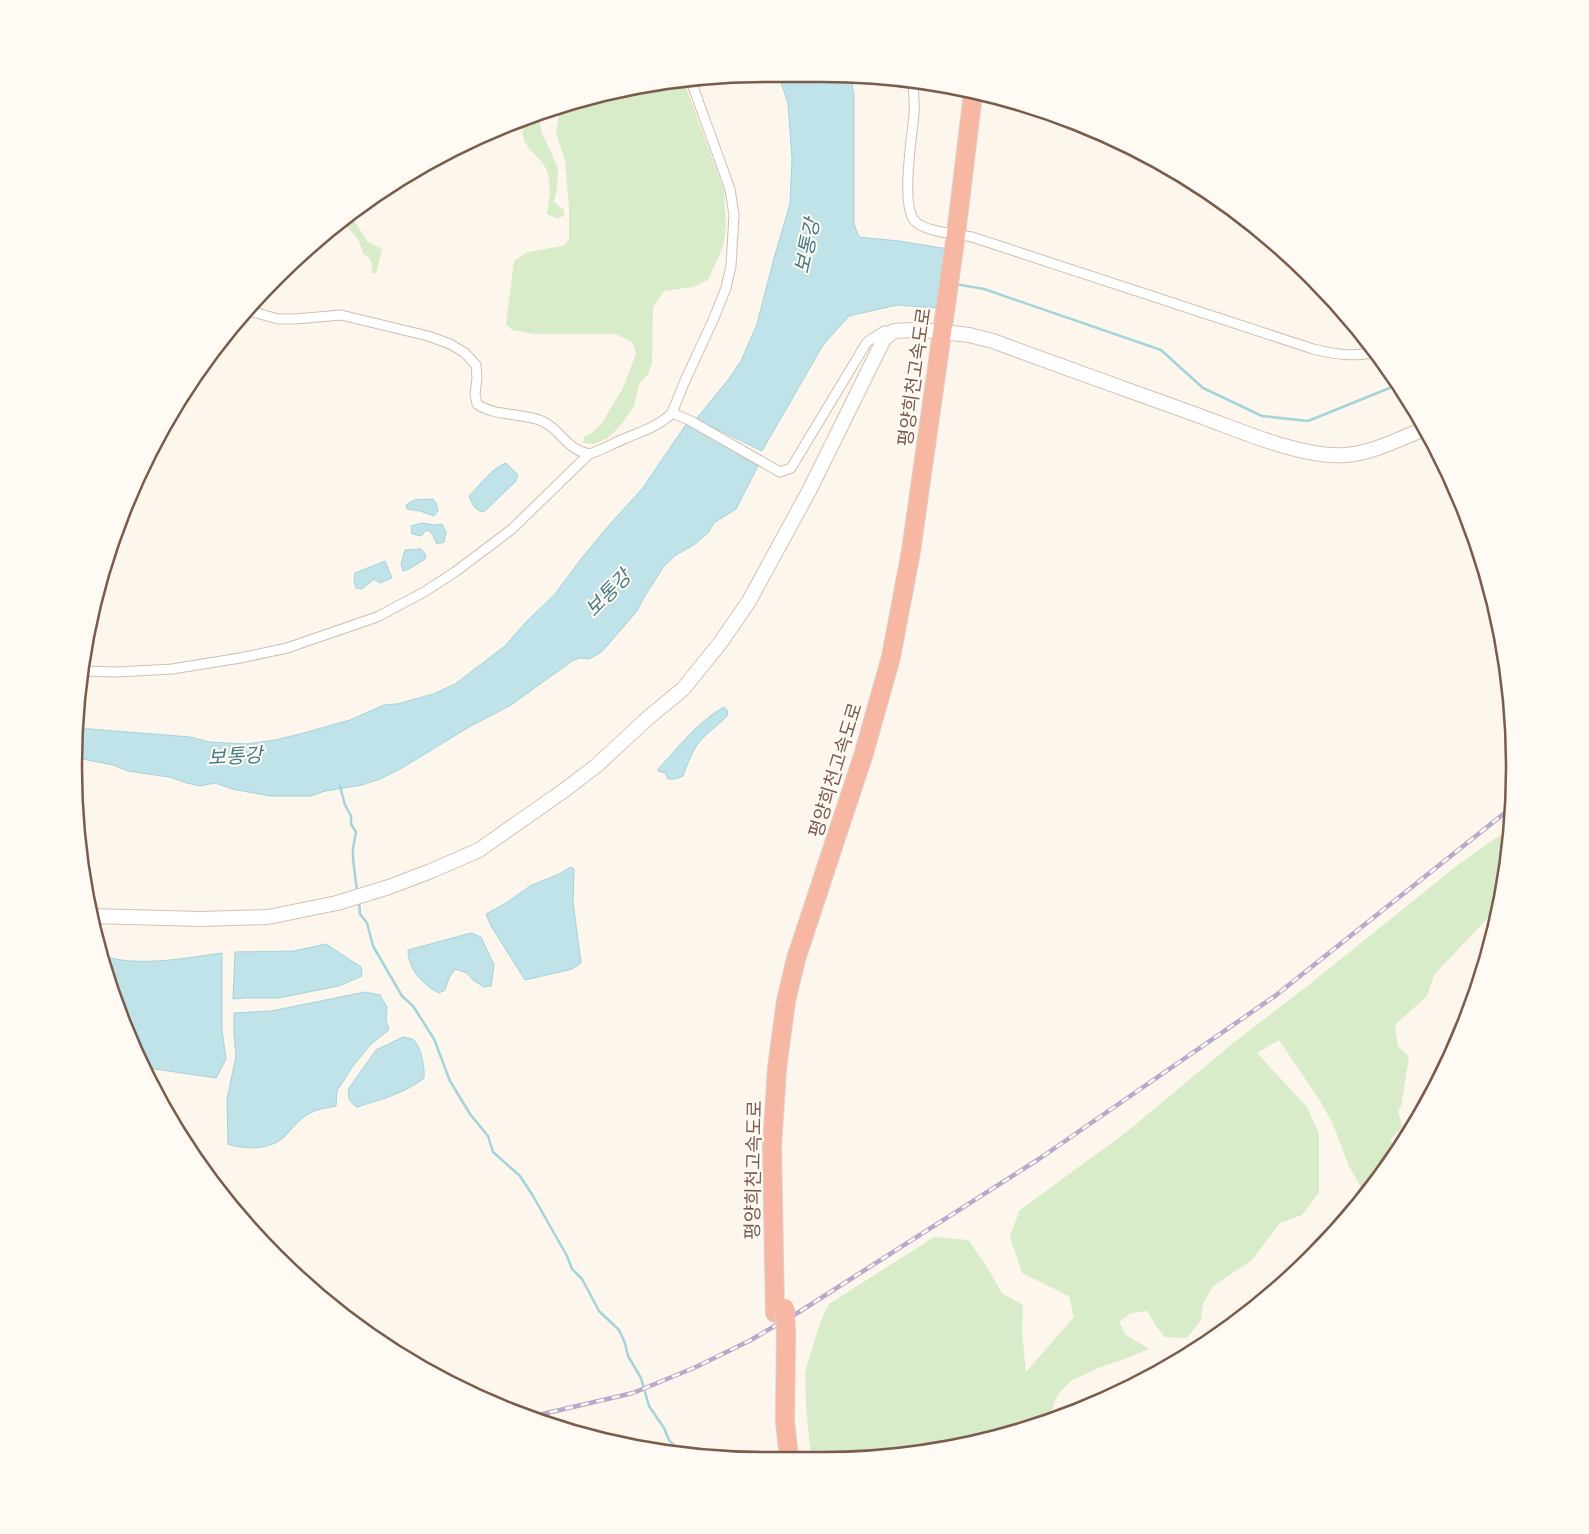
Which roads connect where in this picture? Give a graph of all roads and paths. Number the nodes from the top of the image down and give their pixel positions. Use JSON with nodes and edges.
{"nodes":[{"id":1,"x":693,"y":87,"type":"edge"},
{"id":2,"x":913,"y":88,"type":"edge"},
{"id":3,"x":972,"y":100,"type":"edge"},
{"id":4,"x":981,"y":102,"type":"edge"},
{"id":5,"x":960,"y":238,"type":"junction"},
{"id":6,"x":255,"y":313,"type":"edge"},
{"id":7,"x":947,"y":328,"type":"junction"},
{"id":8,"x":894,"y":331,"type":"junction"},
{"id":9,"x":1368,"y":354,"type":"edge"},
{"id":10,"x":672,"y":413,"type":"junction"},
{"id":11,"x":1418,"y":431,"type":"edge"},
{"id":12,"x":589,"y":454,"type":"junction"},
{"id":13,"x":89,"y":671,"type":"edge"},
{"id":14,"x":100,"y":916,"type":"edge"},
{"id":15,"x":781,"y":1337,"type":"junction"},
{"id":16,"x":779,"y":1452,"type":"edge"},
{"id":17,"x":787,"y":1452,"type":"edge"}],
"edges":[{"from":1,"to":10,"type":"street"},
{"from":2,"to":5,"type":"street"},
{"from":3,"to":5,"type":"highway","name":"평양희천고속도로"},
{"from":4,"to":5,"type":"highway","name":"평양희천고속도로"},
{"from":5,"to":7,"type":"highway","name":"평양희천고속도로"},
{"from":5,"to":9,"type":"street"},
{"from":6,"to":12,"type":"street"},
{"from":7,"to":8,"type":"main road"},
{"from":7,"to":11,"type":"main road"},
{"from":7,"to":15,"type":"highway","name":"평양희천고속도로","bridge":true},
{"from":8,"to":10,"type":"street"},
{"from":8,"to":14,"type":"main road"},
{"from":10,"to":12,"type":"street"},
{"from":12,"to":13,"type":"street"},
{"from":15,"to":16,"type":"highway","name":"평양희천고속도로"},
{"from":15,"to":17,"type":"highway","name":"평양희천고속도로"}]}
